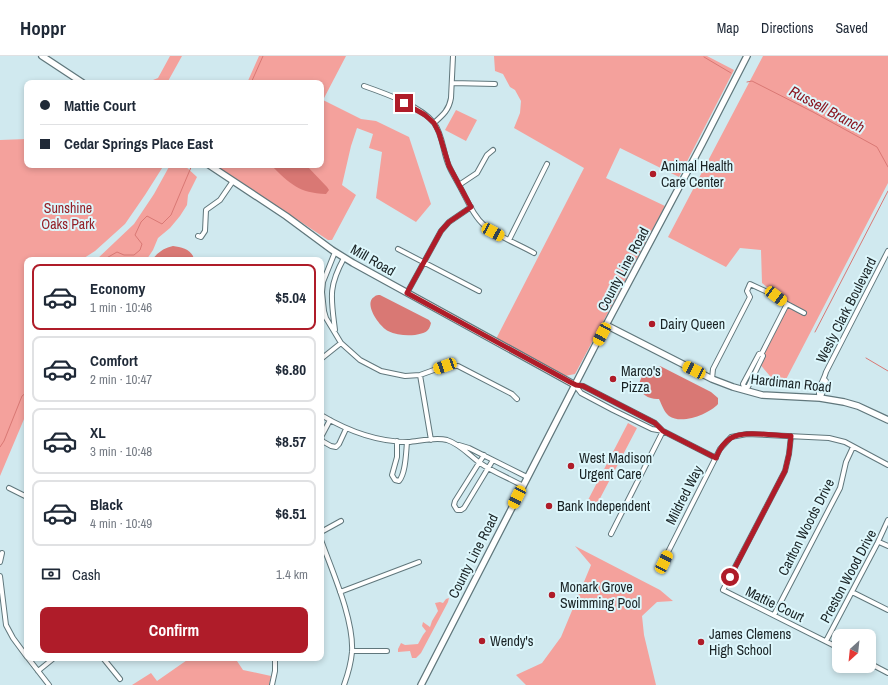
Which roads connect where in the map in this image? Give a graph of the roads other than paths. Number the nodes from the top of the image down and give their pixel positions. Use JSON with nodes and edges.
{"nodes":[{"id":1,"x":42,"y":56,"type":"edge"},
{"id":2,"x":453,"y":56,"type":"edge"},
{"id":3,"x":747,"y":56,"type":"edge"},
{"id":4,"x":78,"y":80,"type":"edge"},
{"id":5,"x":452,"y":83,"type":"junction"},
{"id":6,"x":495,"y":84,"type":"dead end"},
{"id":7,"x":364,"y":86,"type":"dead end"},
{"id":8,"x":434,"y":123,"type":"junction"},
{"id":9,"x":493,"y":150,"type":"dead end"},
{"id":10,"x":547,"y":164,"type":"dead end"},
{"id":11,"x":214,"y":168,"type":"edge"},
{"id":12,"x":233,"y":181,"type":"junction"},
{"id":13,"x":459,"y":185,"type":"junction"},
{"id":14,"x":471,"y":207,"type":"junction"},
{"id":15,"x":198,"y":236,"type":"dead end"},
{"id":16,"x":509,"y":240,"type":"junction"},
{"id":17,"x":398,"y":249,"type":"dead end"},
{"id":18,"x":888,"y":251,"type":"edge"},
{"id":19,"x":335,"y":252,"type":"junction"},
{"id":20,"x":534,"y":253,"type":"dead end"},
{"id":21,"x":344,"y":258,"type":"junction"},
{"id":22,"x":424,"y":262,"type":"junction"},
{"id":23,"x":324,"y":277,"type":"edge"},
{"id":24,"x":324,"y":282,"type":"edge"},
{"id":25,"x":332,"y":284,"type":"junction"},
{"id":26,"x":324,"y":291,"type":"edge"},
{"id":27,"x":479,"y":292,"type":"dead end"},
{"id":28,"x":331,"y":293,"type":"junction"},
{"id":29,"x":407,"y":293,"type":"junction"},
{"id":30,"x":787,"y":304,"type":"junction"},
{"id":31,"x":324,"y":311,"type":"edge"},
{"id":32,"x":804,"y":313,"type":"dead end"},
{"id":33,"x":606,"y":325,"type":"junction"},
{"id":34,"x":335,"y":332,"type":"junction"},
{"id":35,"x":341,"y":343,"type":"junction"},
{"id":36,"x":324,"y":357,"type":"edge"},
{"id":37,"x":713,"y":369,"type":"junction"},
{"id":38,"x":420,"y":375,"type":"junction"},
{"id":39,"x":706,"y":376,"type":"junction"},
{"id":40,"x":712,"y":379,"type":"junction"},
{"id":41,"x":576,"y":385,"type":"junction"},
{"id":42,"x":743,"y":389,"type":"junction"},
{"id":43,"x":820,"y":398,"type":"junction"},
{"id":44,"x":517,"y":400,"type":"dead end"},
{"id":45,"x":324,"y":417,"type":"edge"},
{"id":46,"x":330,"y":420,"type":"junction"},
{"id":47,"x":888,"y":420,"type":"edge"},
{"id":48,"x":346,"y":429,"type":"junction"},
{"id":49,"x":324,"y":431,"type":"edge"},
{"id":50,"x":663,"y":431,"type":"junction"},
{"id":51,"x":791,"y":436,"type":"junction"},
{"id":52,"x":431,"y":440,"type":"junction"},
{"id":53,"x":397,"y":441,"type":"junction"},
{"id":54,"x":324,"y":442,"type":"edge"},
{"id":55,"x":407,"y":442,"type":"junction"},
{"id":56,"x":457,"y":444,"type":"junction"},
{"id":57,"x":853,"y":447,"type":"junction"},
{"id":58,"x":484,"y":455,"type":"junction"},
{"id":59,"x":716,"y":458,"type":"junction"},
{"id":60,"x":493,"y":460,"type":"junction"},
{"id":61,"x":480,"y":462,"type":"junction"},
{"id":62,"x":888,"y":465,"type":"edge"},
{"id":63,"x":488,"y":467,"type":"junction"},
{"id":64,"x":528,"y":477,"type":"junction"},
{"id":65,"x":523,"y":486,"type":"junction"},
{"id":66,"x":9,"y":488,"type":"dead end"},
{"id":67,"x":24,"y":496,"type":"edge"},
{"id":68,"x":888,"y":520,"type":"edge"},
{"id":69,"x":342,"y":521,"type":"dead end"},
{"id":70,"x":324,"y":530,"type":"edge"},
{"id":71,"x":611,"y":534,"type":"dead end"},
{"id":72,"x":878,"y":542,"type":"junction"},
{"id":73,"x":888,"y":546,"type":"edge"},
{"id":74,"x":324,"y":548,"type":"edge"},
{"id":75,"x":2,"y":553,"type":"dead end"},
{"id":76,"x":0,"y":562,"type":"edge"},
{"id":77,"x":419,"y":562,"type":"dead end"},
{"id":78,"x":664,"y":562,"type":"dead end"},
{"id":79,"x":0,"y":576,"type":"edge"},
{"id":80,"x":340,"y":592,"type":"junction"},
{"id":81,"x":852,"y":592,"type":"junction"},
{"id":82,"x":888,"y":610,"type":"edge"},
{"id":83,"x":774,"y":616,"type":"junction"},
{"id":84,"x":826,"y":641,"type":"junction"},
{"id":85,"x":832,"y":644,"type":"edge"},
{"id":86,"x":352,"y":651,"type":"junction"},
{"id":87,"x":387,"y":651,"type":"dead end"},
{"id":88,"x":24,"y":652,"type":"edge"},
{"id":89,"x":31,"y":661,"type":"edge"},
{"id":90,"x":50,"y":661,"type":"edge"},
{"id":91,"x":105,"y":661,"type":"edge"},
{"id":92,"x":275,"y":661,"type":"edge"},
{"id":93,"x":876,"y":667,"type":"edge"},
{"id":94,"x":38,"y":671,"type":"junction"},
{"id":95,"x":888,"y":673,"type":"edge"},
{"id":96,"x":120,"y":679,"type":"dead end"},
{"id":97,"x":49,"y":685,"type":"edge"},
{"id":98,"x":272,"y":685,"type":"edge"},
{"id":99,"x":344,"y":685,"type":"edge"},
{"id":100,"x":421,"y":685,"type":"edge"}],
"edges":[{"from":1,"to":4,"type":"street"},
{"from":2,"to":5,"type":"street"},
{"from":3,"to":33,"type":"street","name":"County Line Road"},
{"from":5,"to":6,"type":"street"},
{"from":5,"to":8,"type":"street"},
{"from":7,"to":8,"type":"street"},
{"from":8,"to":13,"type":"street"},
{"from":9,"to":13,"type":"street"},
{"from":10,"to":16,"type":"street"},
{"from":11,"to":12,"type":"street","name":"Mill Road"},
{"from":12,"to":15,"type":"street"},
{"from":12,"to":19,"type":"street","name":"Mill Road"},
{"from":13,"to":14,"type":"street"},
{"from":14,"to":16,"type":"street"},
{"from":14,"to":22,"type":"street"},
{"from":16,"to":20,"type":"street"},
{"from":17,"to":22,"type":"street"},
{"from":18,"to":43,"type":"street","name":"Wesly Clark Boulevard"},
{"from":19,"to":21,"type":"street","name":"Mill Road"},
{"from":19,"to":23,"type":"street"},
{"from":21,"to":25,"type":"street"},
{"from":21,"to":29,"type":"street","name":"Mill Road"},
{"from":22,"to":27,"type":"street"},
{"from":22,"to":29,"type":"street"},
{"from":24,"to":25,"type":"street"},
{"from":25,"to":28,"type":"street"},
{"from":26,"to":28,"type":"street"},
{"from":28,"to":34,"type":"street"},
{"from":29,"to":41,"type":"street","name":"Mill Road"},
{"from":30,"to":32,"type":"street"},
{"from":30,"to":37,"type":"street"},
{"from":30,"to":42,"type":"street"},
{"from":31,"to":34,"type":"street"},
{"from":33,"to":39,"type":"street","name":"Hardiman Road"},
{"from":33,"to":41,"type":"street","name":"County Line Road"},
{"from":34,"to":35,"type":"street"},
{"from":35,"to":36,"type":"street"},
{"from":35,"to":38,"type":"street"},
{"from":37,"to":39,"type":"street"},
{"from":37,"to":40,"type":"street"},
{"from":38,"to":44,"type":"street"},
{"from":38,"to":52,"type":"street"},
{"from":39,"to":40,"type":"street","name":"Hardiman Road"},
{"from":40,"to":42,"type":"street","name":"Hardiman Road"},
{"from":41,"to":50,"type":"street"},
{"from":41,"to":50,"type":"street"},
{"from":41,"to":64,"type":"street","name":"County Line Road"},
{"from":42,"to":43,"type":"street","name":"Hardiman Road"},
{"from":43,"to":47,"type":"street","name":"Hardiman Road"},
{"from":45,"to":46,"type":"street"},
{"from":46,"to":48,"type":"street"},
{"from":46,"to":49,"type":"street"},
{"from":48,"to":53,"type":"street"},
{"from":48,"to":54,"type":"street"},
{"from":50,"to":59,"type":"street"},
{"from":50,"to":71,"type":"street"},
{"from":51,"to":57,"type":"street","name":"Mildred Way"},
{"from":51,"to":59,"type":"street","name":"Mildred Way"},
{"from":51,"to":83,"type":"street","name":"Mattie Court"},
{"from":52,"to":55,"type":"street"},
{"from":52,"to":56,"type":"street"},
{"from":53,"to":55,"type":"street"},
{"from":53,"to":55,"type":"street"},
{"from":56,"to":58,"type":"street"},
{"from":56,"to":61,"type":"street"},
{"from":57,"to":62,"type":"street","name":"Mildred Way"},
{"from":57,"to":83,"type":"street","name":"Carlton Woods Drive"},
{"from":58,"to":60,"type":"street"},
{"from":58,"to":61,"type":"street"},
{"from":59,"to":78,"type":"street","name":"Mildred Way"},
{"from":60,"to":63,"type":"street"},
{"from":60,"to":64,"type":"street"},
{"from":61,"to":63,"type":"street"},
{"from":61,"to":63,"type":"street"},
{"from":63,"to":65,"type":"street"},
{"from":64,"to":65,"type":"street","name":"County Line Road"},
{"from":65,"to":100,"type":"street","name":"County Line Road"},
{"from":66,"to":67,"type":"street"},
{"from":68,"to":72,"type":"street","name":"Preston Wood Drive"},
{"from":69,"to":70,"type":"street"},
{"from":72,"to":73,"type":"street"},
{"from":72,"to":81,"type":"street","name":"Preston Wood Drive"},
{"from":74,"to":80,"type":"street"},
{"from":75,"to":76,"type":"street"},
{"from":77,"to":80,"type":"street"},
{"from":79,"to":88,"type":"street"},
{"from":80,"to":86,"type":"street"},
{"from":81,"to":82,"type":"street"},
{"from":81,"to":84,"type":"street","name":"Preston Wood Drive"},
{"from":83,"to":84,"type":"street","name":"Mattie Court"},
{"from":84,"to":85,"type":"street","name":"Mattie Court"},
{"from":86,"to":87,"type":"street"},
{"from":86,"to":99,"type":"street"},
{"from":89,"to":94,"type":"street"},
{"from":90,"to":94,"type":"street"},
{"from":91,"to":96,"type":"street"},
{"from":92,"to":98,"type":"street"},
{"from":93,"to":95,"type":"street"},
{"from":94,"to":97,"type":"street"}]}
